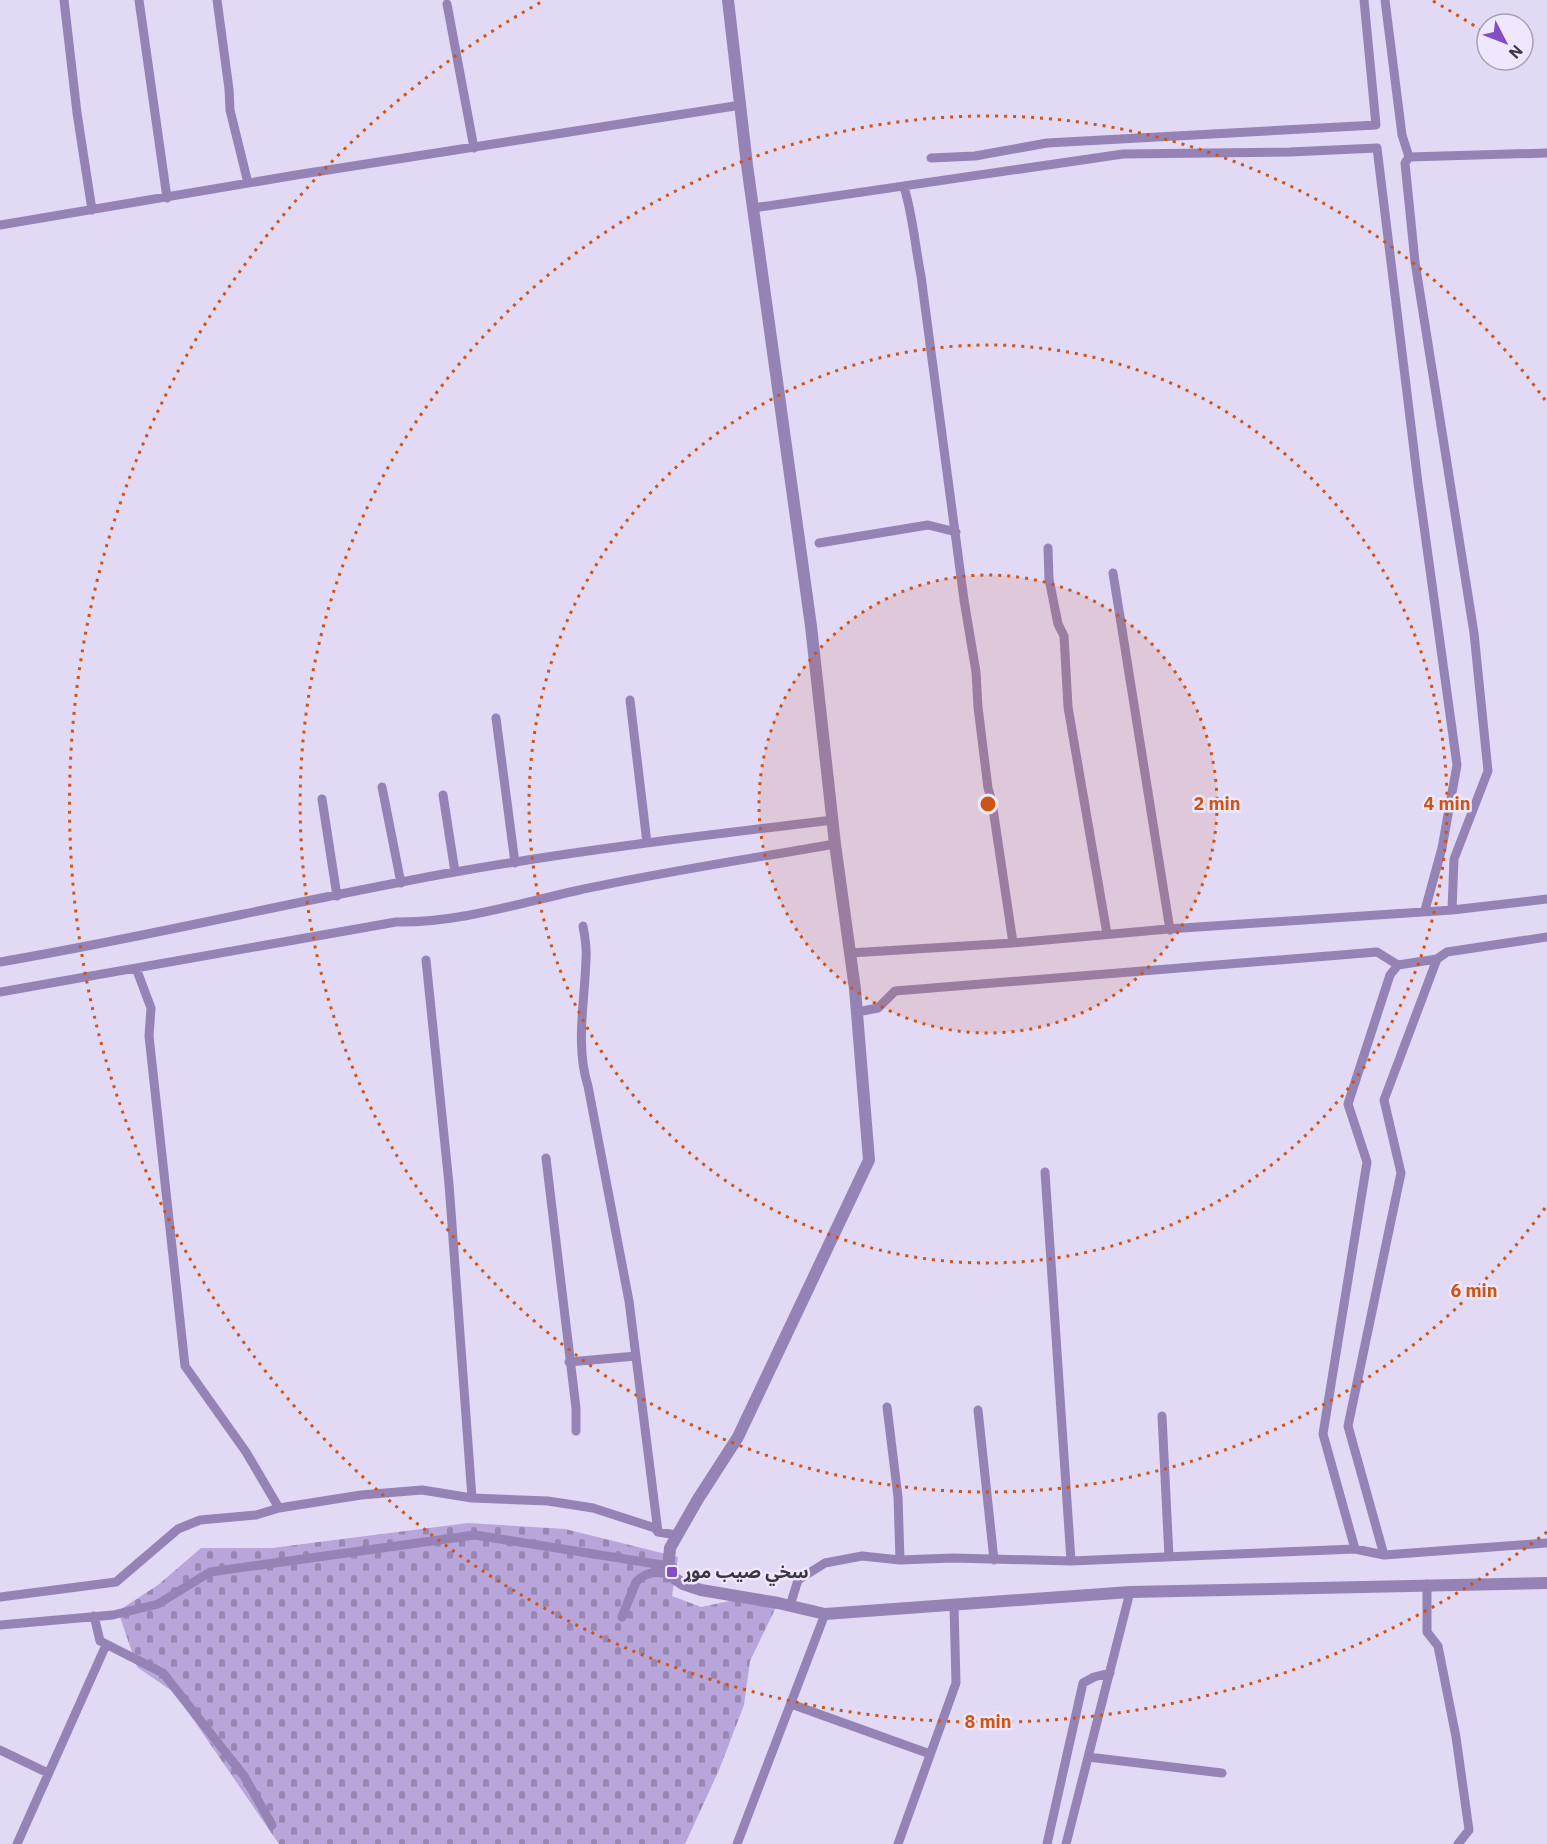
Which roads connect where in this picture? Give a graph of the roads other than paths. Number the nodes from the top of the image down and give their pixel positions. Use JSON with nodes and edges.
{"nodes":[{"id":1,"x":64,"y":0,"type":"edge"},
{"id":2,"x":139,"y":0,"type":"edge"},
{"id":3,"x":217,"y":0,"type":"edge"},
{"id":4,"x":728,"y":0,"type":"edge"},
{"id":5,"x":1364,"y":0,"type":"edge"},
{"id":6,"x":1385,"y":0,"type":"edge"},
{"id":7,"x":447,"y":4,"type":"dead end"},
{"id":8,"x":741,"y":105,"type":"junction"},
{"id":9,"x":474,"y":148,"type":"junction"},
{"id":10,"x":1547,"y":153,"type":"edge"},
{"id":11,"x":1409,"y":157,"type":"junction"},
{"id":12,"x":931,"y":158,"type":"dead end"},
{"id":13,"x":248,"y":183,"type":"junction"},
{"id":14,"x":904,"y":187,"type":"junction"},
{"id":15,"x":167,"y":198,"type":"junction"},
{"id":16,"x":753,"y":208,"type":"junction"},
{"id":17,"x":92,"y":210,"type":"junction"},
{"id":18,"x":0,"y":225,"type":"edge"},
{"id":19,"x":956,"y":532,"type":"junction"},
{"id":20,"x":819,"y":543,"type":"dead end"},
{"id":21,"x":1048,"y":548,"type":"dead end"},
{"id":22,"x":1113,"y":573,"type":"dead end"},
{"id":23,"x":630,"y":700,"type":"dead end"},
{"id":24,"x":496,"y":718,"type":"dead end"},
{"id":25,"x":382,"y":787,"type":"dead end"},
{"id":26,"x":443,"y":795,"type":"dead end"},
{"id":27,"x":322,"y":799,"type":"dead end"},
{"id":28,"x":833,"y":820,"type":"junction"},
{"id":29,"x":647,"y":843,"type":"junction"},
{"id":30,"x":835,"y":844,"type":"junction"},
{"id":31,"x":515,"y":863,"type":"junction"},
{"id":32,"x":455,"y":872,"type":"junction"},
{"id":33,"x":401,"y":883,"type":"junction"},
{"id":34,"x":337,"y":896,"type":"junction"},
{"id":35,"x":1547,"y":899,"type":"edge"},
{"id":36,"x":1425,"y":910,"type":"junction"},
{"id":37,"x":1452,"y":910,"type":"junction"},
{"id":38,"x":583,"y":926,"type":"dead end"},
{"id":39,"x":1170,"y":930,"type":"junction"},
{"id":40,"x":1107,"y":934,"type":"junction"},
{"id":41,"x":1547,"y":937,"type":"edge"},
{"id":42,"x":1013,"y":943,"type":"junction"},
{"id":43,"x":850,"y":953,"type":"junction"},
{"id":44,"x":1437,"y":959,"type":"junction"},
{"id":45,"x":426,"y":960,"type":"dead end"},
{"id":46,"x":0,"y":962,"type":"edge"},
{"id":47,"x":1398,"y":965,"type":"junction"},
{"id":48,"x":136,"y":968,"type":"junction"},
{"id":49,"x":0,"y":992,"type":"edge"},
{"id":50,"x":857,"y":1012,"type":"junction"},
{"id":51,"x":546,"y":1158,"type":"dead end"},
{"id":52,"x":1045,"y":1172,"type":"dead end"},
{"id":53,"x":636,"y":1356,"type":"junction"},
{"id":54,"x":569,"y":1362,"type":"junction"},
{"id":55,"x":887,"y":1407,"type":"dead end"},
{"id":56,"x":978,"y":1410,"type":"dead end"},
{"id":57,"x":1162,"y":1416,"type":"dead end"},
{"id":58,"x":576,"y":1431,"type":"dead end"},
{"id":59,"x":472,"y":1498,"type":"junction"},
{"id":60,"x":279,"y":1509,"type":"junction"},
{"id":61,"x":658,"y":1532,"type":"junction"},
{"id":62,"x":677,"y":1535,"type":"junction"},
{"id":63,"x":1547,"y":1543,"type":"edge"},
{"id":64,"x":1355,"y":1549,"type":"junction"},
{"id":65,"x":1384,"y":1555,"type":"junction"},
{"id":66,"x":1169,"y":1557,"type":"junction"},
{"id":67,"x":900,"y":1560,"type":"junction"},
{"id":68,"x":994,"y":1560,"type":"junction"},
{"id":69,"x":1071,"y":1561,"type":"junction"},
{"id":70,"x":668,"y":1570,"type":"junction"},
{"id":71,"x":1547,"y":1583,"type":"edge"},
{"id":72,"x":1427,"y":1584,"type":"junction"},
{"id":73,"x":1130,"y":1592,"type":"junction"},
{"id":74,"x":0,"y":1597,"type":"edge"},
{"id":75,"x":790,"y":1606,"type":"junction"},
{"id":76,"x":954,"y":1606,"type":"junction"},
{"id":77,"x":825,"y":1614,"type":"junction"},
{"id":78,"x":94,"y":1616,"type":"junction"},
{"id":79,"x":622,"y":1617,"type":"dead end"},
{"id":80,"x":0,"y":1625,"type":"edge"},
{"id":81,"x":106,"y":1645,"type":"junction"},
{"id":82,"x":1110,"y":1673,"type":"junction"},
{"id":83,"x":791,"y":1704,"type":"junction"},
{"id":84,"x":0,"y":1750,"type":"edge"},
{"id":85,"x":930,"y":1754,"type":"junction"},
{"id":86,"x":1088,"y":1757,"type":"junction"},
{"id":87,"x":48,"y":1773,"type":"junction"},
{"id":88,"x":1222,"y":1773,"type":"dead end"},
{"id":89,"x":272,"y":1825,"type":"dead end"},
{"id":90,"x":17,"y":1844,"type":"edge"},
{"id":91,"x":737,"y":1844,"type":"edge"},
{"id":92,"x":898,"y":1844,"type":"edge"},
{"id":93,"x":1047,"y":1844,"type":"edge"},
{"id":94,"x":1066,"y":1844,"type":"edge"},
{"id":95,"x":1458,"y":1844,"type":"edge"}],
"edges":[{"from":1,"to":17,"type":"street"},
{"from":2,"to":15,"type":"street"},
{"from":3,"to":13,"type":"street"},
{"from":4,"to":8,"type":"street"},
{"from":5,"to":12,"type":"street"},
{"from":6,"to":11,"type":"street"},
{"from":7,"to":9,"type":"street"},
{"from":8,"to":9,"type":"street"},
{"from":8,"to":16,"type":"street"},
{"from":9,"to":13,"type":"street"},
{"from":10,"to":11,"type":"street"},
{"from":11,"to":37,"type":"street"},
{"from":13,"to":15,"type":"street"},
{"from":14,"to":16,"type":"street"},
{"from":14,"to":19,"type":"street"},
{"from":14,"to":36,"type":"street"},
{"from":15,"to":17,"type":"street"},
{"from":16,"to":28,"type":"street"},
{"from":17,"to":18,"type":"street"},
{"from":19,"to":20,"type":"street"},
{"from":19,"to":42,"type":"street"},
{"from":21,"to":40,"type":"street"},
{"from":22,"to":39,"type":"street"},
{"from":23,"to":29,"type":"street"},
{"from":24,"to":31,"type":"street"},
{"from":25,"to":33,"type":"street"},
{"from":26,"to":32,"type":"street"},
{"from":27,"to":34,"type":"street"},
{"from":28,"to":29,"type":"street"},
{"from":28,"to":30,"type":"street"},
{"from":29,"to":31,"type":"street"},
{"from":30,"to":43,"type":"street"},
{"from":30,"to":48,"type":"street"},
{"from":31,"to":32,"type":"street"},
{"from":32,"to":33,"type":"street"},
{"from":33,"to":34,"type":"street"},
{"from":34,"to":46,"type":"street"},
{"from":35,"to":37,"type":"street"},
{"from":36,"to":37,"type":"street"},
{"from":36,"to":39,"type":"street"},
{"from":38,"to":53,"type":"street"},
{"from":39,"to":40,"type":"street"},
{"from":40,"to":42,"type":"street"},
{"from":41,"to":44,"type":"street"},
{"from":42,"to":43,"type":"street"},
{"from":43,"to":50,"type":"street"},
{"from":44,"to":47,"type":"street"},
{"from":44,"to":65,"type":"street"},
{"from":45,"to":59,"type":"street"},
{"from":47,"to":50,"type":"street"},
{"from":47,"to":64,"type":"street"},
{"from":48,"to":49,"type":"street"},
{"from":48,"to":60,"type":"street"},
{"from":50,"to":62,"type":"street"},
{"from":51,"to":54,"type":"street"},
{"from":52,"to":69,"type":"street"},
{"from":53,"to":54,"type":"street"},
{"from":53,"to":61,"type":"street"},
{"from":54,"to":58,"type":"street"},
{"from":55,"to":67,"type":"street"},
{"from":56,"to":68,"type":"street"},
{"from":57,"to":66,"type":"street"},
{"from":59,"to":60,"type":"street"},
{"from":59,"to":61,"type":"street"},
{"from":60,"to":74,"type":"street"},
{"from":61,"to":62,"type":"street"},
{"from":62,"to":70,"type":"street"},
{"from":63,"to":65,"type":"street"},
{"from":64,"to":65,"type":"street"},
{"from":64,"to":66,"type":"street"},
{"from":66,"to":69,"type":"street"},
{"from":67,"to":68,"type":"street"},
{"from":67,"to":75,"type":"street"},
{"from":68,"to":69,"type":"street"},
{"from":70,"to":75,"type":"street"},
{"from":70,"to":78,"type":"street"},
{"from":70,"to":79,"type":"street"},
{"from":71,"to":72,"type":"street"},
{"from":72,"to":73,"type":"street"},
{"from":72,"to":95,"type":"street"},
{"from":73,"to":76,"type":"street"},
{"from":73,"to":82,"type":"street"},
{"from":75,"to":77,"type":"street"},
{"from":76,"to":77,"type":"street"},
{"from":76,"to":85,"type":"street"},
{"from":77,"to":83,"type":"street"},
{"from":78,"to":80,"type":"street"},
{"from":78,"to":81,"type":"street"},
{"from":81,"to":87,"type":"street"},
{"from":81,"to":89,"type":"street"},
{"from":82,"to":86,"type":"street"},
{"from":82,"to":93,"type":"street"},
{"from":83,"to":85,"type":"street"},
{"from":83,"to":91,"type":"street"},
{"from":84,"to":87,"type":"street"},
{"from":85,"to":92,"type":"street"},
{"from":86,"to":88,"type":"street"},
{"from":86,"to":94,"type":"street"},
{"from":87,"to":90,"type":"street"}]}
